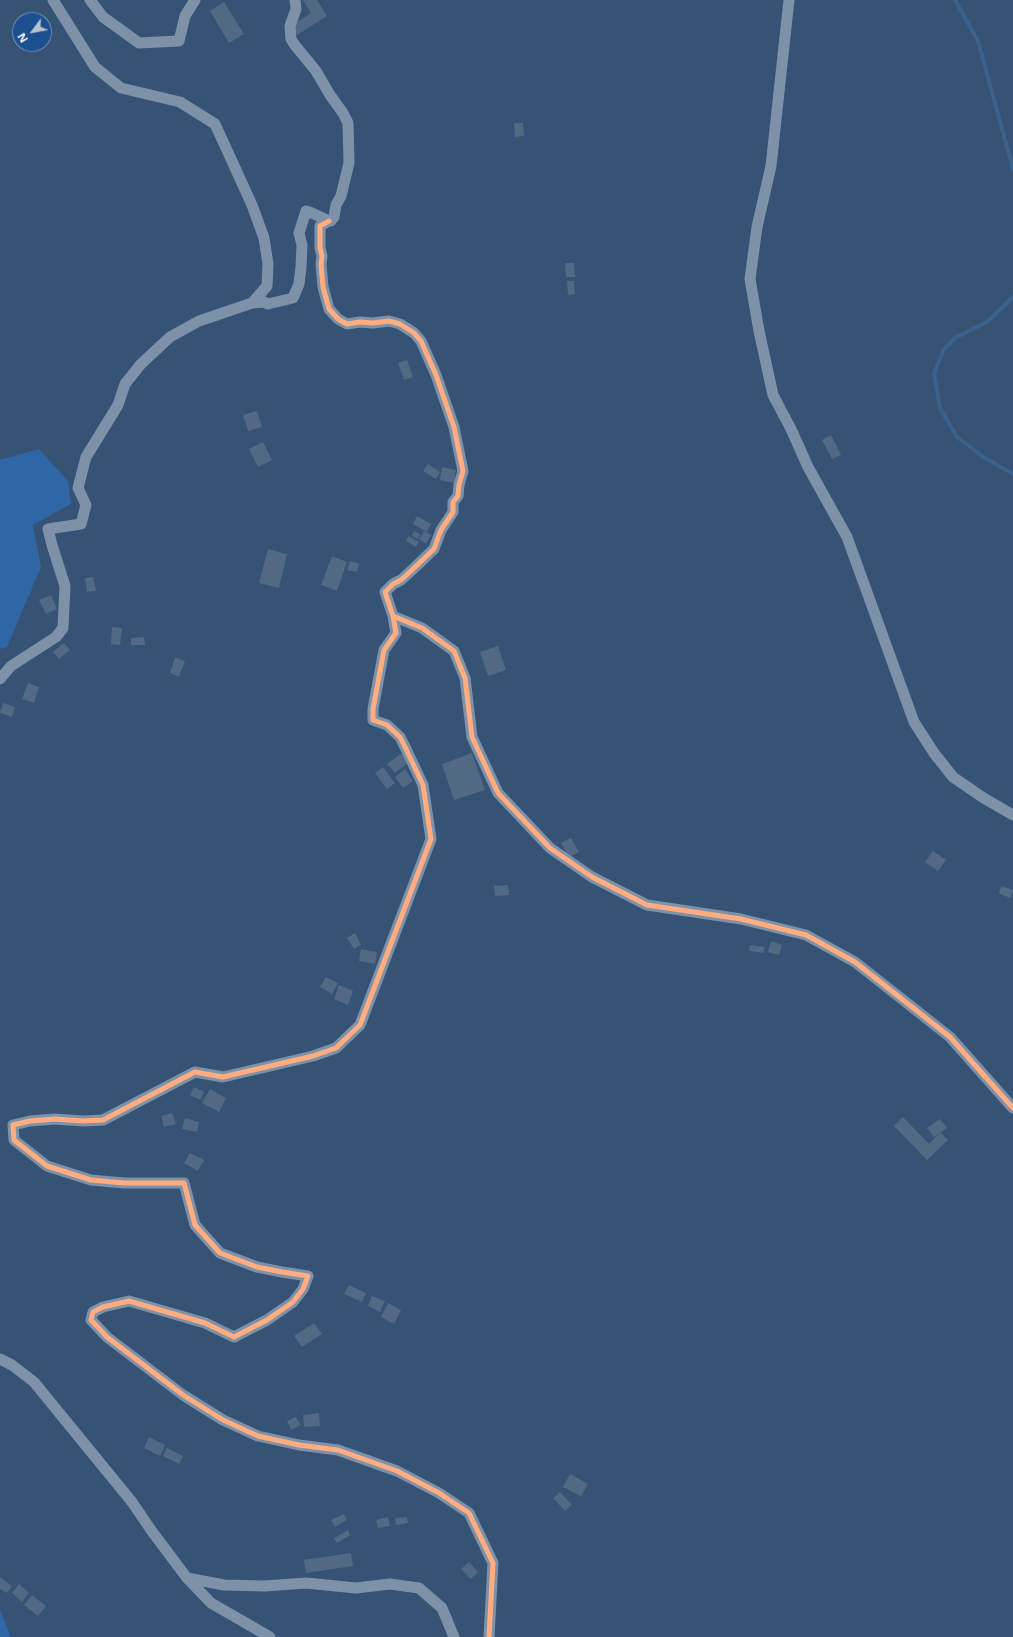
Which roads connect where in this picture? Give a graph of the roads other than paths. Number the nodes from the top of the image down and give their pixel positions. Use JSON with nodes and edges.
{"nodes":[{"id":1,"x":53,"y":0,"type":"edge"},
{"id":2,"x":90,"y":0,"type":"edge"},
{"id":3,"x":194,"y":0,"type":"edge"},
{"id":4,"x":295,"y":0,"type":"edge"},
{"id":5,"x":789,"y":0,"type":"edge"},
{"id":6,"x":329,"y":221,"type":"junction"},
{"id":7,"x":252,"y":303,"type":"junction"},
{"id":8,"x":393,"y":616,"type":"junction"},
{"id":9,"x":0,"y":679,"type":"edge"},
{"id":10,"x":1013,"y":815,"type":"edge"},
{"id":11,"x":1013,"y":1108,"type":"edge"},
{"id":12,"x":0,"y":1359,"type":"edge"},
{"id":13,"x":187,"y":1578,"type":"junction"},
{"id":14,"x":270,"y":1637,"type":"edge"},
{"id":15,"x":454,"y":1637,"type":"edge"},
{"id":16,"x":489,"y":1637,"type":"edge"}],
"edges":[{"from":1,"to":7,"type":"street"},
{"from":2,"to":3,"type":"street"},
{"from":4,"to":6,"type":"street"},
{"from":5,"to":10,"type":"street"},
{"from":6,"to":7,"type":"street"},
{"from":6,"to":8,"type":"street"},
{"from":7,"to":9,"type":"street"},
{"from":8,"to":11,"type":"street"},
{"from":8,"to":16,"type":"street"},
{"from":12,"to":13,"type":"street"},
{"from":13,"to":14,"type":"street"},
{"from":13,"to":15,"type":"street"}]}
